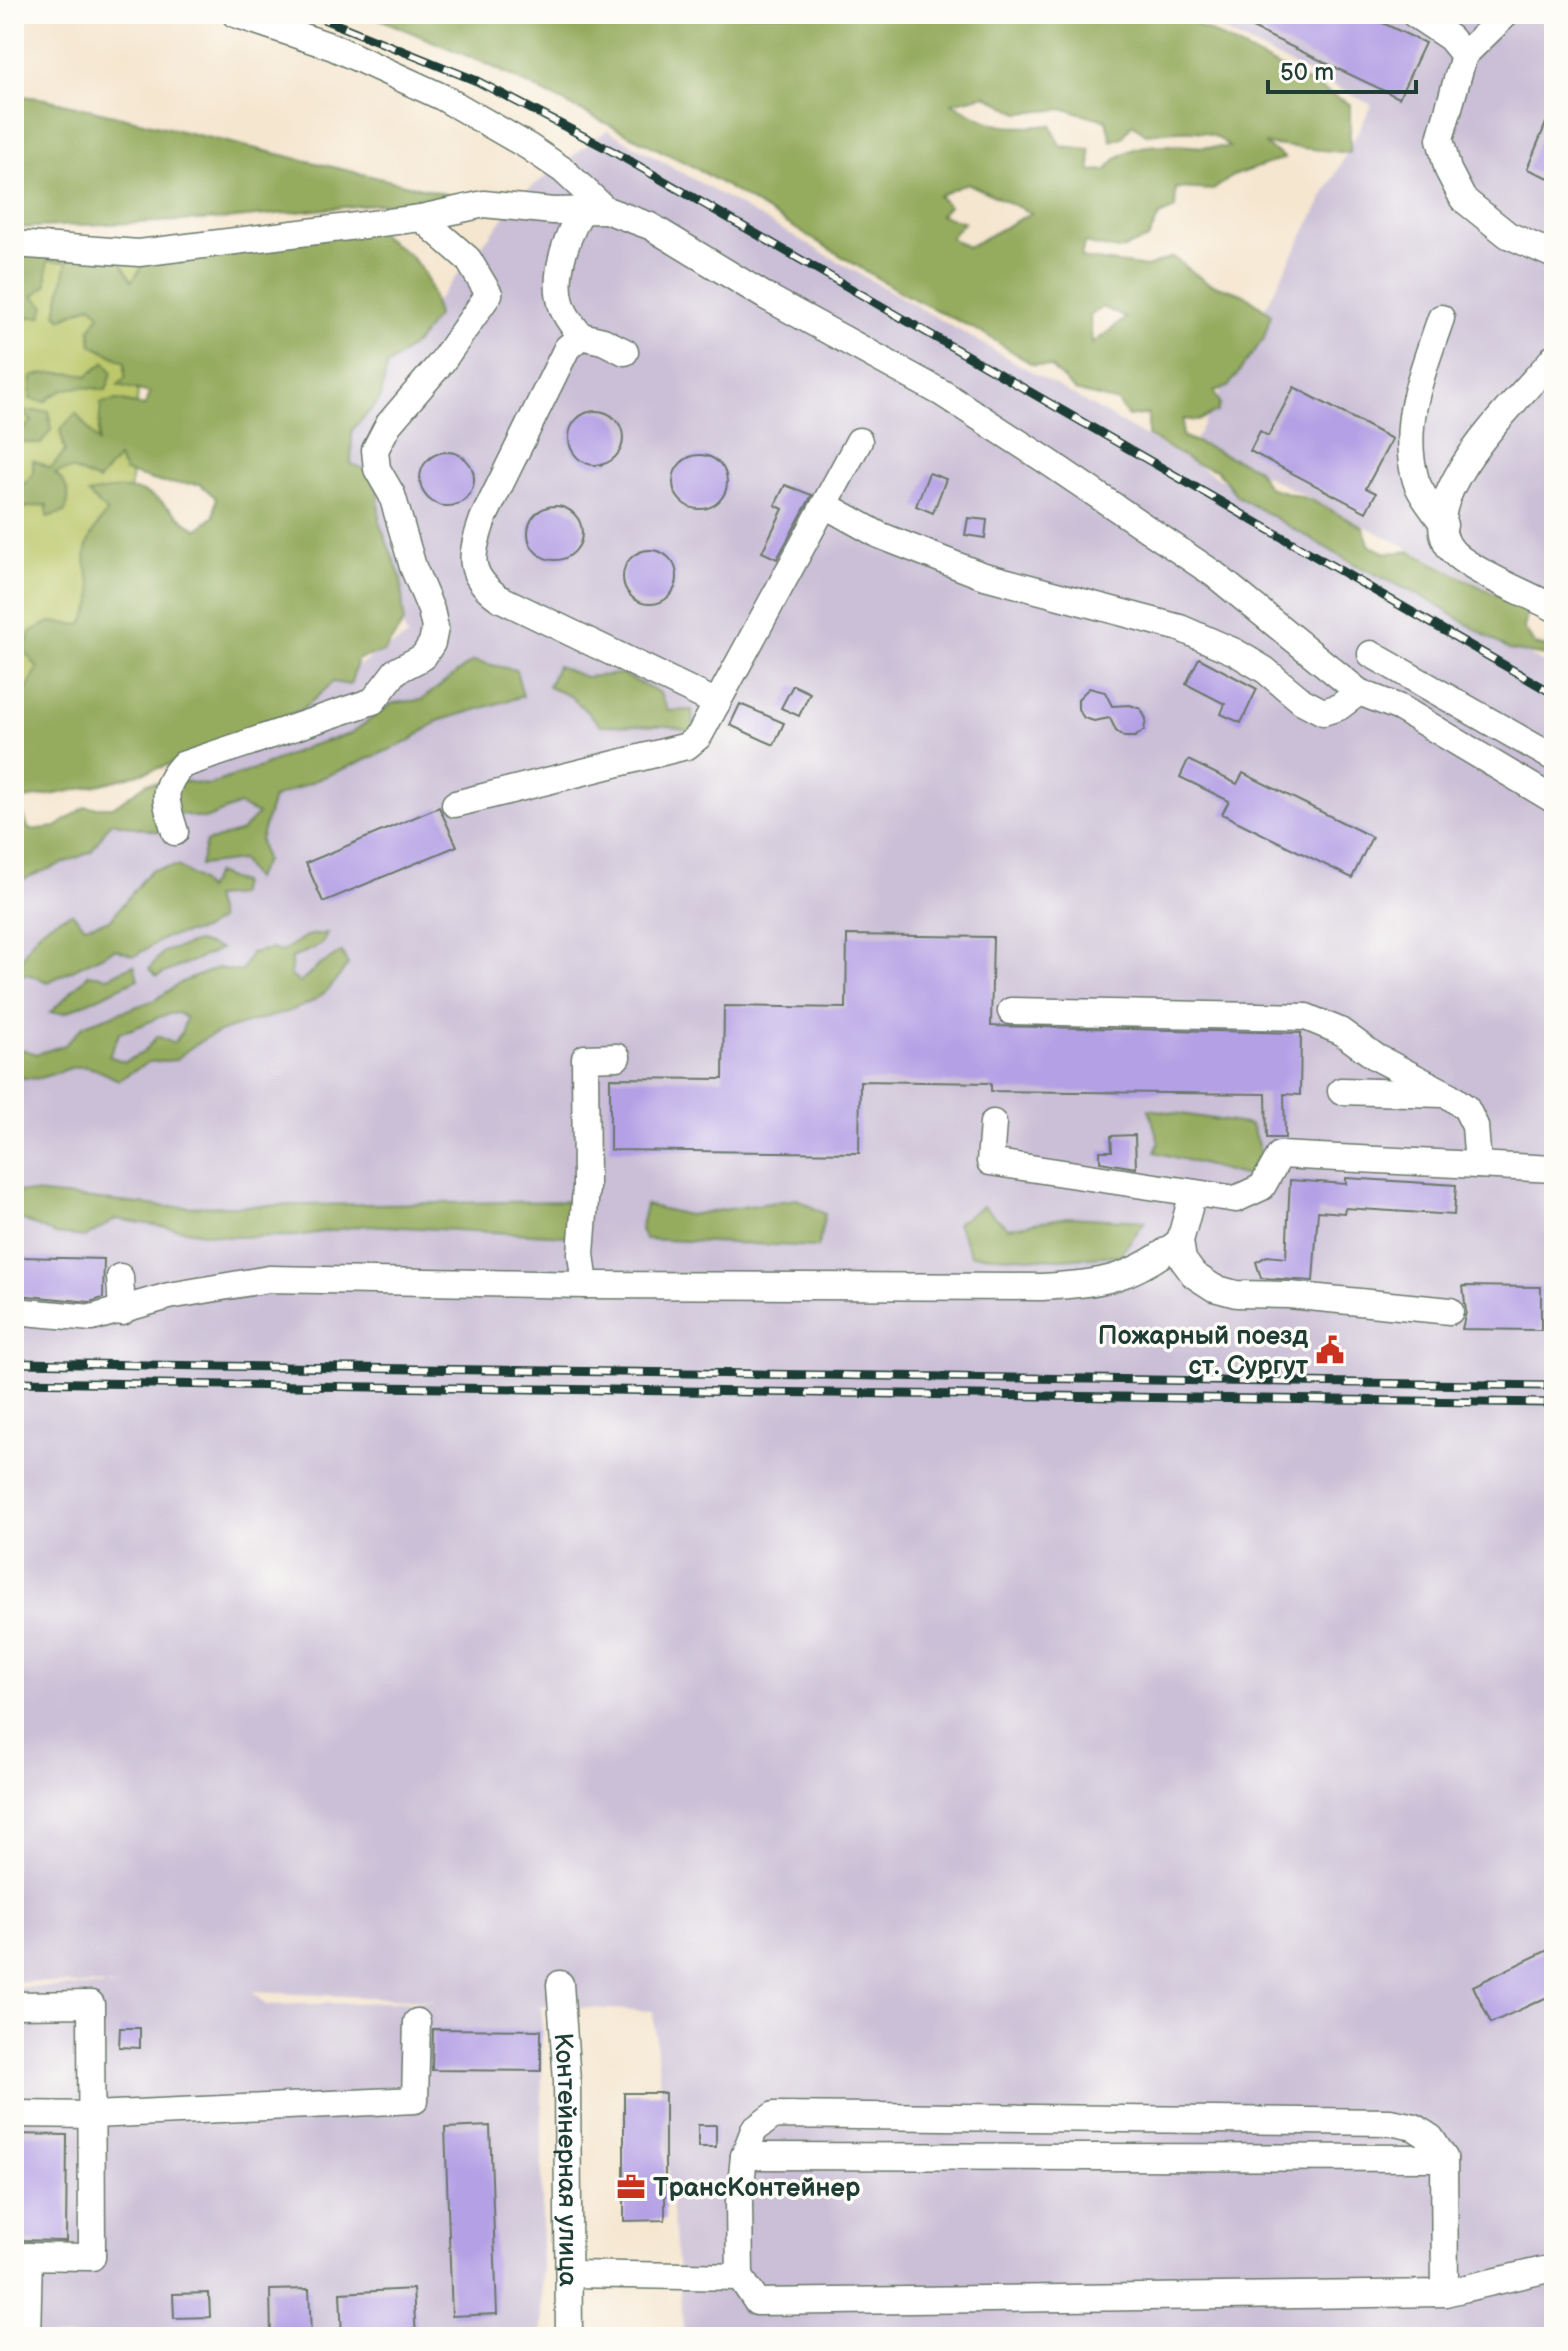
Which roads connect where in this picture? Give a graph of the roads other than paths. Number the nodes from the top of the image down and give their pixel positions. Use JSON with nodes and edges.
{"nodes":[{"id":1,"x":235,"y":14,"type":"edge"},
{"id":2,"x":1414,"y":14,"type":"edge"},
{"id":3,"x":1506,"y":14,"type":"edge"},
{"id":4,"x":1464,"y":55,"type":"junction"},
{"id":5,"x":593,"y":210,"type":"junction"},
{"id":6,"x":421,"y":218,"type":"junction"},
{"id":7,"x":14,"y":244,"type":"edge"},
{"id":8,"x":1554,"y":255,"type":"edge"},
{"id":9,"x":1441,"y":318,"type":"dead end"},
{"id":10,"x":581,"y":336,"type":"junction"},
{"id":11,"x":625,"y":352,"type":"dead end"},
{"id":12,"x":1554,"y":357,"type":"edge"},
{"id":13,"x":859,"y":441,"type":"dead end"},
{"id":14,"x":825,"y":505,"type":"junction"},
{"id":15,"x":1444,"y":525,"type":"junction"},
{"id":16,"x":1554,"y":608,"type":"edge"},
{"id":17,"x":1371,"y":654,"type":"dead end"},
{"id":18,"x":1359,"y":692,"type":"junction"},
{"id":19,"x":717,"y":703,"type":"junction"},
{"id":20,"x":1554,"y":758,"type":"edge"},
{"id":21,"x":1554,"y":800,"type":"edge"},
{"id":22,"x":455,"y":804,"type":"dead end"},
{"id":23,"x":175,"y":832,"type":"dead end"},
{"id":24,"x":1011,"y":1011,"type":"dead end"},
{"id":25,"x":617,"y":1057,"type":"dead end"},
{"id":26,"x":1341,"y":1091,"type":"dead end"},
{"id":27,"x":1447,"y":1094,"type":"junction"},
{"id":28,"x":993,"y":1123,"type":"dead end"},
{"id":29,"x":1478,"y":1165,"type":"junction"},
{"id":30,"x":1554,"y":1169,"type":"edge"},
{"id":31,"x":1193,"y":1193,"type":"junction"},
{"id":32,"x":1180,"y":1241,"type":"junction"},
{"id":33,"x":120,"y":1277,"type":"dead end"},
{"id":34,"x":585,"y":1285,"type":"junction"},
{"id":35,"x":14,"y":1311,"type":"edge"},
{"id":36,"x":1450,"y":1311,"type":"dead end"},
{"id":37,"x":122,"y":1312,"type":"junction"},
{"id":38,"x":560,"y":1984,"type":"dead end"},
{"id":39,"x":14,"y":2005,"type":"edge"},
{"id":40,"x":417,"y":2022,"type":"dead end"},
{"id":41,"x":14,"y":2114,"type":"edge"},
{"id":42,"x":93,"y":2115,"type":"junction"},
{"id":43,"x":744,"y":2156,"type":"junction"},
{"id":44,"x":1444,"y":2158,"type":"junction"},
{"id":45,"x":22,"y":2256,"type":"edge"},
{"id":46,"x":1544,"y":2270,"type":"dead end"},
{"id":47,"x":571,"y":2274,"type":"junction"},
{"id":48,"x":740,"y":2277,"type":"junction"},
{"id":49,"x":1445,"y":2293,"type":"junction"},
{"id":50,"x":27,"y":2337,"type":"edge"},
{"id":51,"x":569,"y":2337,"type":"edge"}],
"edges":[{"from":1,"to":5,"type":"street"},
{"from":2,"to":4,"type":"street"},
{"from":3,"to":4,"type":"street"},
{"from":4,"to":8,"type":"street"},
{"from":5,"to":6,"type":"street"},
{"from":5,"to":10,"type":"street"},
{"from":5,"to":18,"type":"street"},
{"from":6,"to":7,"type":"street"},
{"from":6,"to":23,"type":"street"},
{"from":9,"to":15,"type":"street"},
{"from":10,"to":11,"type":"street"},
{"from":10,"to":19,"type":"street"},
{"from":12,"to":15,"type":"street"},
{"from":13,"to":14,"type":"street"},
{"from":14,"to":18,"type":"street"},
{"from":14,"to":19,"type":"street"},
{"from":15,"to":16,"type":"street"},
{"from":17,"to":20,"type":"street"},
{"from":18,"to":21,"type":"street"},
{"from":19,"to":22,"type":"street"},
{"from":24,"to":27,"type":"street"},
{"from":25,"to":34,"type":"street"},
{"from":26,"to":27,"type":"street"},
{"from":27,"to":29,"type":"street"},
{"from":28,"to":31,"type":"street"},
{"from":29,"to":30,"type":"street"},
{"from":29,"to":31,"type":"street"},
{"from":31,"to":32,"type":"street"},
{"from":32,"to":34,"type":"street"},
{"from":32,"to":36,"type":"street"},
{"from":33,"to":37,"type":"street"},
{"from":34,"to":37,"type":"street"},
{"from":35,"to":37,"type":"street"},
{"from":38,"to":47,"type":"street","name":"Контейнерная улица"},
{"from":39,"to":42,"type":"street"},
{"from":40,"to":42,"type":"street"},
{"from":41,"to":42,"type":"street"},
{"from":42,"to":45,"type":"street"},
{"from":43,"to":44,"type":"street"},
{"from":43,"to":44,"type":"street"},
{"from":43,"to":48,"type":"street"},
{"from":44,"to":49,"type":"street"},
{"from":45,"to":50,"type":"street"},
{"from":46,"to":49,"type":"street"},
{"from":47,"to":48,"type":"street"},
{"from":47,"to":51,"type":"street","name":"Контейнерная улица"},
{"from":48,"to":49,"type":"street"}]}
